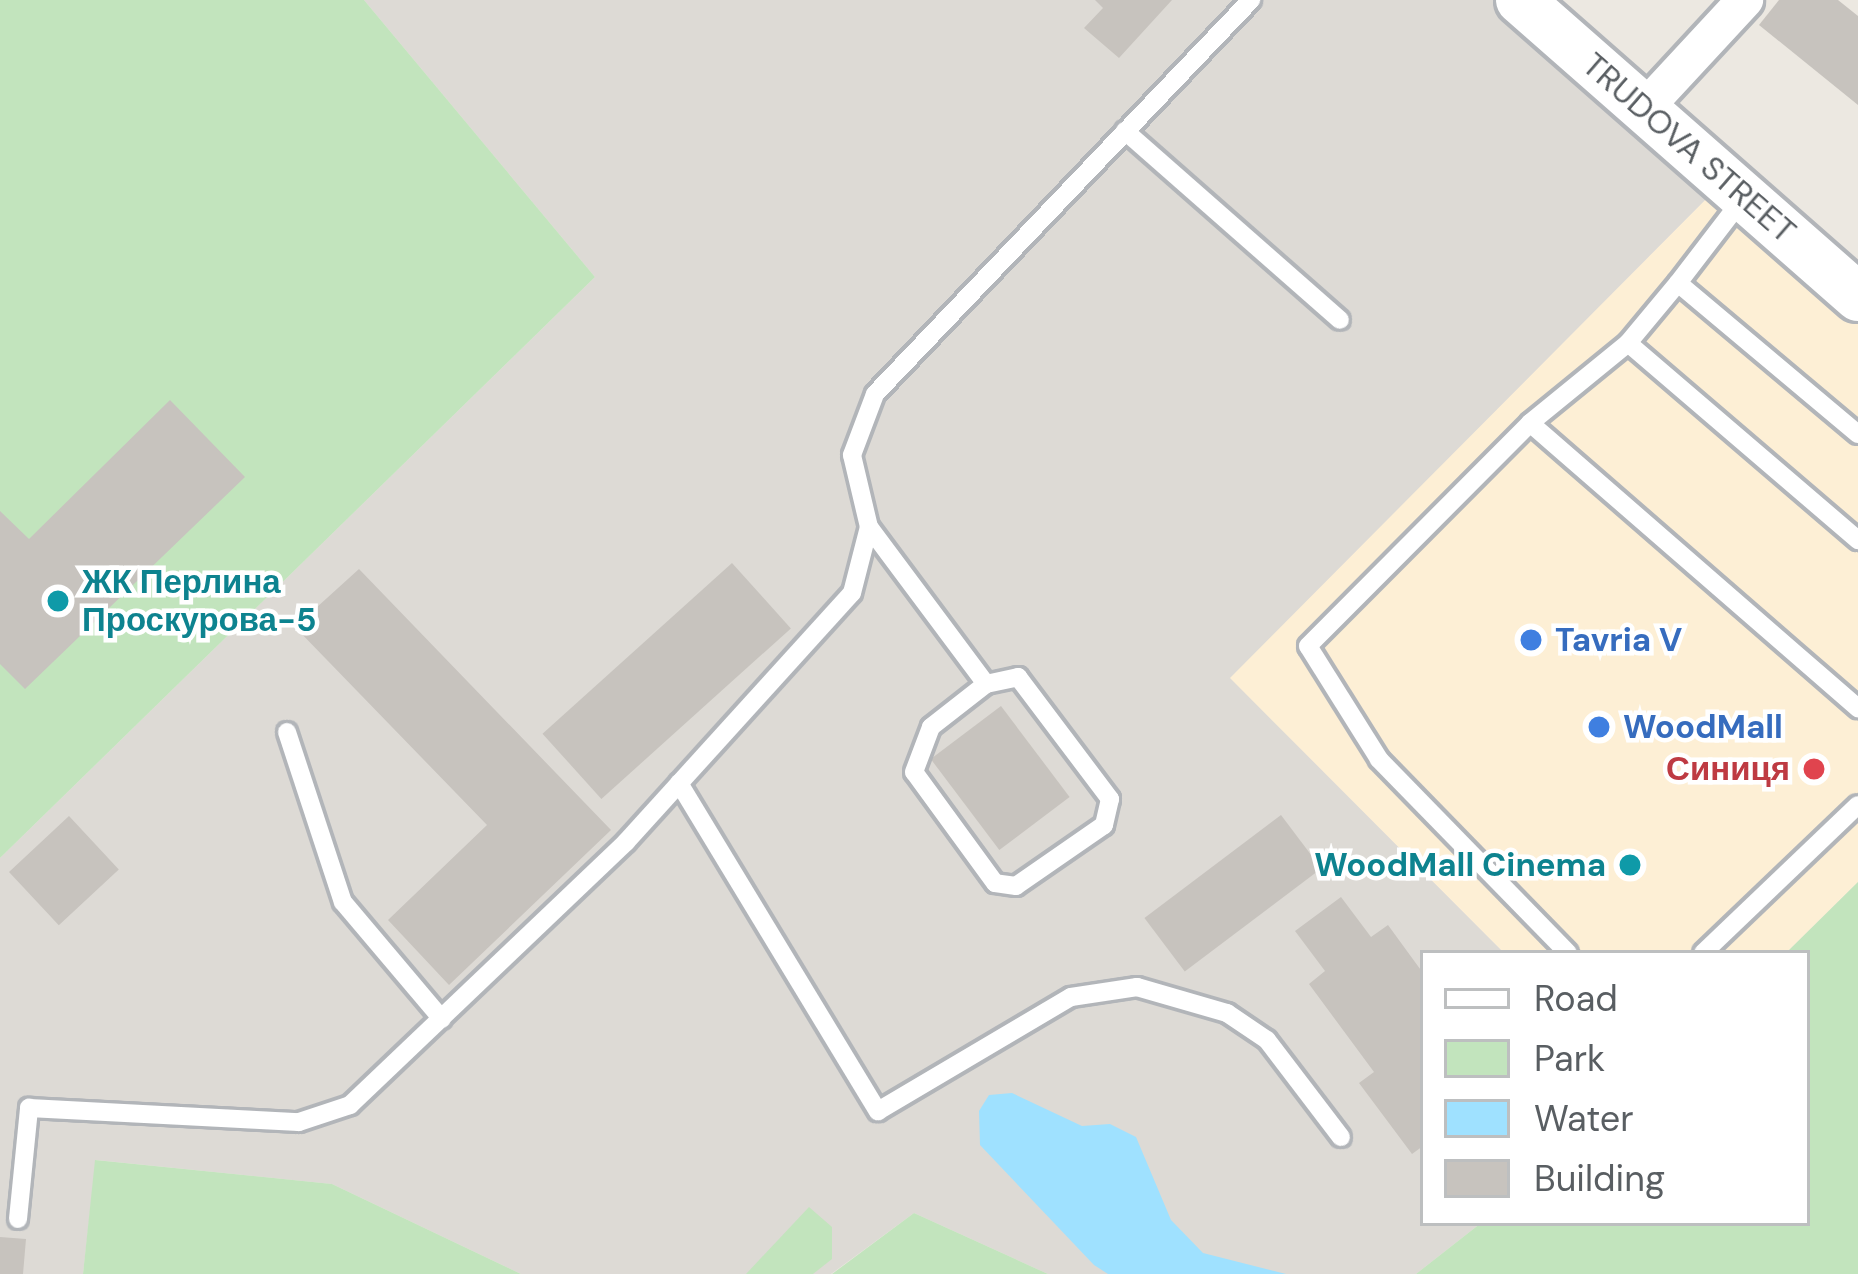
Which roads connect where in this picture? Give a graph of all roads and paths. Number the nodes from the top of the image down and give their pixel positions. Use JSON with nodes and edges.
{"nodes":[{"id":1,"x":1251,"y":0,"type":"edge"},
{"id":2,"x":1520,"y":0,"type":"edge"},
{"id":3,"x":1745,"y":0,"type":"edge"},
{"id":4,"x":1644,"y":110,"type":"junction"},
{"id":5,"x":1125,"y":131,"type":"junction"},
{"id":6,"x":1744,"y":197,"type":"junction"},
{"id":7,"x":1678,"y":283,"type":"junction"},
{"id":8,"x":1858,"y":297,"type":"edge"},
{"id":9,"x":1340,"y":320,"type":"dead end"},
{"id":10,"x":1628,"y":343,"type":"junction"},
{"id":11,"x":1530,"y":423,"type":"junction"},
{"id":12,"x":1858,"y":434,"type":"edge"},
{"id":13,"x":869,"y":527,"type":"junction"},
{"id":14,"x":1858,"y":540,"type":"edge"},
{"id":15,"x":986,"y":684,"type":"junction"},
{"id":16,"x":1858,"y":708,"type":"edge"},
{"id":17,"x":287,"y":732,"type":"dead end"},
{"id":18,"x":680,"y":783,"type":"junction"},
{"id":19,"x":1858,"y":805,"type":"edge"},
{"id":20,"x":1565,"y":950,"type":"edge"},
{"id":21,"x":1706,"y":950,"type":"edge"},
{"id":22,"x":442,"y":1019,"type":"junction"},
{"id":23,"x":1341,"y":1137,"type":"dead end"},
{"id":24,"x":18,"y":1219,"type":"dead end"}],
"edges":[{"from":1,"to":5,"type":"lane"},
{"from":2,"to":4,"type":"main road","name":"TRUDOVA STREET"},
{"from":3,"to":4,"type":"street"},
{"from":4,"to":6,"type":"main road","name":"TRUDOVA STREET"},
{"from":5,"to":9,"type":"lane"},
{"from":5,"to":13,"type":"lane"},
{"from":6,"to":7,"type":"lane"},
{"from":6,"to":8,"type":"main road","name":"TRUDOVA STREET"},
{"from":7,"to":10,"type":"lane"},
{"from":7,"to":12,"type":"lane"},
{"from":10,"to":11,"type":"lane"},
{"from":10,"to":14,"type":"lane"},
{"from":11,"to":16,"type":"lane"},
{"from":11,"to":20,"type":"lane"},
{"from":13,"to":15,"type":"lane"},
{"from":13,"to":18,"type":"lane"},
{"from":15,"to":15,"type":"lane"},
{"from":17,"to":22,"type":"lane"},
{"from":18,"to":22,"type":"lane"},
{"from":18,"to":23,"type":"lane"},
{"from":19,"to":21,"type":"lane"},
{"from":22,"to":24,"type":"lane"}]}
